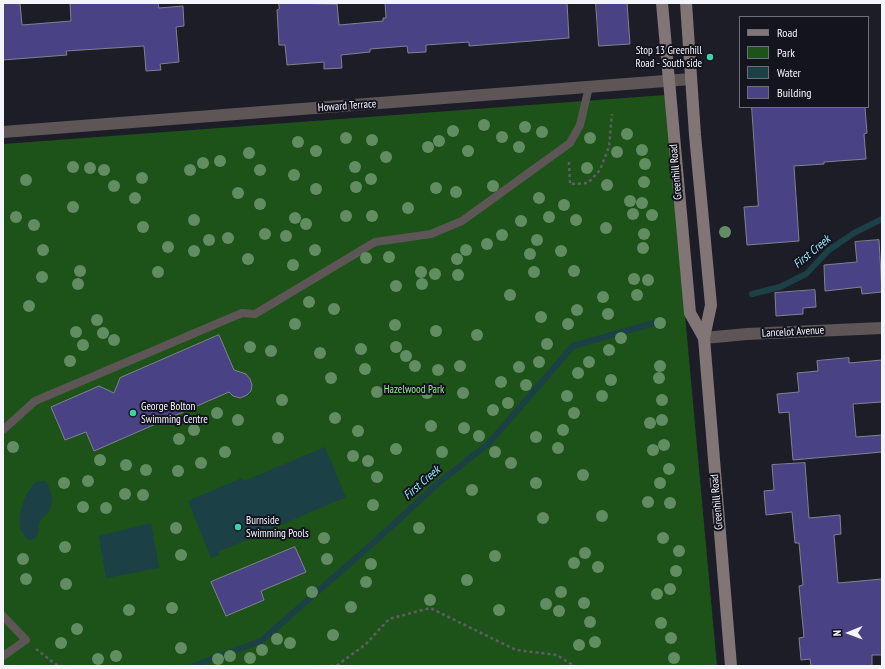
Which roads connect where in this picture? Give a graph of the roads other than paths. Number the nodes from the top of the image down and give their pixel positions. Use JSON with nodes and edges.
{"nodes":[{"id":1,"x":662,"y":3,"type":"edge"},
{"id":2,"x":686,"y":3,"type":"edge"},
{"id":3,"x":691,"y":79,"type":"junction"},
{"id":4,"x":669,"y":81,"type":"junction"},
{"id":5,"x":589,"y":87,"type":"junction"},
{"id":6,"x":3,"y":132,"type":"edge"},
{"id":7,"x":882,"y":328,"type":"edge"},
{"id":8,"x":704,"y":338,"type":"junction"},
{"id":9,"x":3,"y":430,"type":"edge"},
{"id":10,"x":3,"y":616,"type":"edge"},
{"id":11,"x":3,"y":656,"type":"edge"},
{"id":12,"x":730,"y":666,"type":"edge"}],
"edges":[{"from":1,"to":4,"type":"main road","name":"Greenhill Road"},
{"from":2,"to":3,"type":"main road","name":"Greenhill Road"},
{"from":3,"to":4,"type":"street","name":"Howard Terrace"},
{"from":3,"to":8,"type":"main road","name":"Greenhill Road"},
{"from":4,"to":5,"type":"street","name":"Howard Terrace"},
{"from":4,"to":8,"type":"main road","name":"Greenhill Road"},
{"from":5,"to":6,"type":"street","name":"Howard Terrace"},
{"from":5,"to":9,"type":"lane"},
{"from":7,"to":8,"type":"street","name":"Lancelot Avenue"},
{"from":8,"to":12,"type":"main road","name":"Greenhill Road"},
{"from":10,"to":11,"type":"lane"}]}
